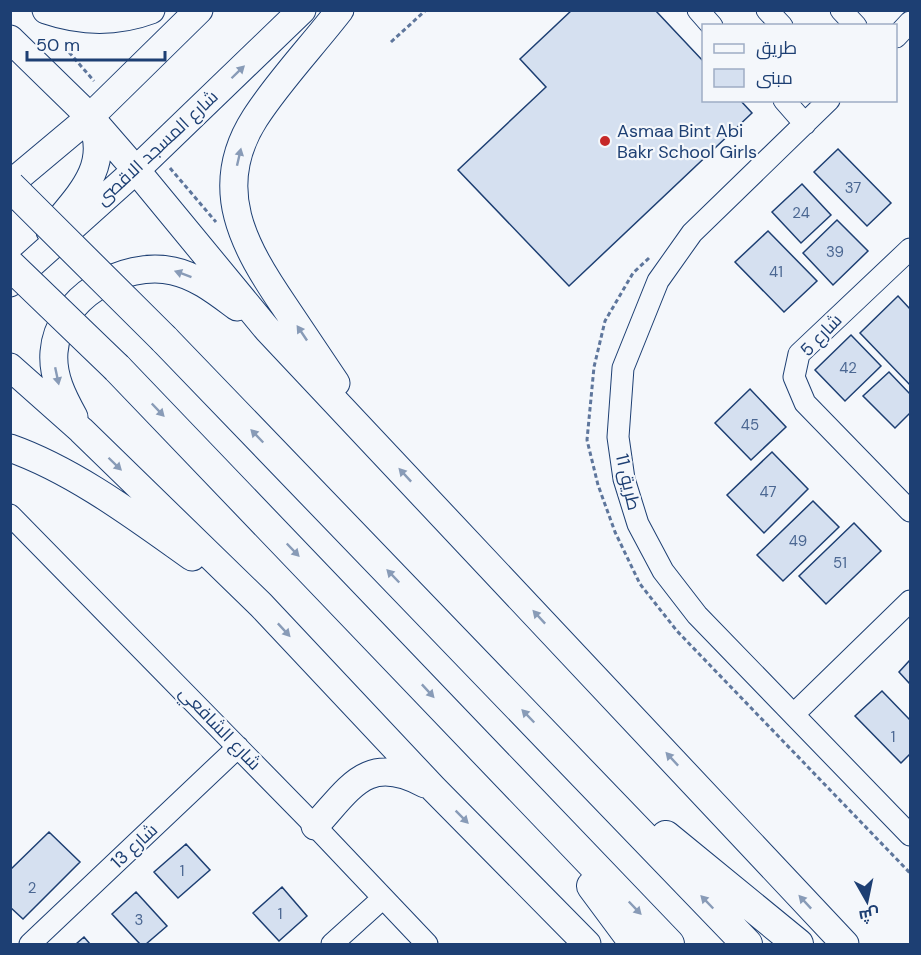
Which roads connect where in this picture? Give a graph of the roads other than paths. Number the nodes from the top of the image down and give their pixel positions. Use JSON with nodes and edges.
{"nodes":[{"id":1,"x":46,"y":10,"type":"edge"},
{"id":2,"x":151,"y":10,"type":"edge"},
{"id":3,"x":199,"y":10,"type":"edge"},
{"id":4,"x":302,"y":10,"type":"edge"},
{"id":5,"x":340,"y":10,"type":"edge"},
{"id":6,"x":698,"y":10,"type":"edge"},
{"id":7,"x":767,"y":10,"type":"edge"},
{"id":8,"x":910,"y":22,"type":"edge"},
{"id":9,"x":710,"y":24,"type":"edge"},
{"id":10,"x":780,"y":24,"type":"edge"},
{"id":11,"x":897,"y":36,"type":"edge"},
{"id":12,"x":10,"y":39,"type":"edge"},
{"id":13,"x":786,"y":102,"type":"edge"},
{"id":14,"x":827,"y":102,"type":"edge"},
{"id":15,"x":90,"y":117,"type":"junction"},
{"id":16,"x":805,"y":124,"type":"junction"},
{"id":17,"x":48,"y":151,"type":"junction"},
{"id":18,"x":136,"y":170,"type":"junction"},
{"id":19,"x":10,"y":185,"type":"edge"},
{"id":20,"x":10,"y":200,"type":"edge"},
{"id":21,"x":910,"y":249,"type":"edge"},
{"id":22,"x":10,"y":265,"type":"edge"},
{"id":23,"x":10,"y":282,"type":"edge"},
{"id":24,"x":267,"y":329,"type":"junction"},
{"id":25,"x":10,"y":367,"type":"edge"},
{"id":26,"x":81,"y":430,"type":"junction"},
{"id":27,"x":10,"y":448,"type":"edge"},
{"id":28,"x":383,"y":451,"type":"junction"},
{"id":29,"x":910,"y":511,"type":"edge"},
{"id":30,"x":10,"y":515,"type":"edge"},
{"id":31,"x":910,"y":601,"type":"edge"},
{"id":32,"x":261,"y":605,"type":"junction"},
{"id":33,"x":794,"y":714,"type":"junction"},
{"id":34,"x":238,"y":747,"type":"junction"},
{"id":35,"x":562,"y":751,"type":"junction"},
{"id":36,"x":434,"y":789,"type":"junction"},
{"id":37,"x":520,"y":789,"type":"junction"},
{"id":38,"x":315,"y":826,"type":"junction"},
{"id":39,"x":910,"y":834,"type":"edge"},
{"id":40,"x":382,"y":897,"type":"junction"},
{"id":41,"x":30,"y":945,"type":"edge"},
{"id":42,"x":332,"y":945,"type":"edge"},
{"id":43,"x":427,"y":945,"type":"edge"},
{"id":44,"x":587,"y":945,"type":"edge"},
{"id":45,"x":635,"y":945,"type":"edge"},
{"id":46,"x":669,"y":945,"type":"edge"},
{"id":47,"x":747,"y":945,"type":"edge"},
{"id":48,"x":798,"y":945,"type":"edge"},
{"id":49,"x":845,"y":945,"type":"edge"}],
"edges":[{"from":1,"to":2,"type":"main road"},
{"from":3,"to":15,"type":"main road"},
{"from":18,"to":4,"type":"main road","name":"شارع المسجد الاقصى","one_way":true},
{"from":28,"to":5,"type":"main road","one_way":true},
{"from":6,"to":9,"type":"street"},
{"from":7,"to":10,"type":"street"},
{"from":8,"to":11,"type":"street"},
{"from":12,"to":15,"type":"main road"},
{"from":13,"to":16,"type":"street"},
{"from":14,"to":16,"type":"street","name":"طريق 11"},
{"from":15,"to":17,"type":"main road"},
{"from":15,"to":18,"type":"main road"},
{"from":15,"to":23,"type":"main road"},
{"from":16,"to":33,"type":"street","name":"طريق 11"},
{"from":17,"to":19,"type":"main road"},
{"from":17,"to":20,"type":"main road"},
{"from":18,"to":23,"type":"main road","name":"شارع المسجد الاقصى"},
{"from":18,"to":24,"type":"main road"},
{"from":35,"to":19,"type":"highway","one_way":true,"bridge":true},
{"from":21,"to":29,"type":"street","name":"شارع 5"},
{"from":22,"to":37,"type":"highway","one_way":true,"bridge":true},
{"from":24,"to":26,"type":"main road","one_way":true},
{"from":24,"to":28,"type":"main road"},
{"from":25,"to":26,"type":"main road"},
{"from":26,"to":32,"type":"main road","one_way":true},
{"from":27,"to":32,"type":"main road"},
{"from":49,"to":28,"type":"main road","one_way":true},
{"from":30,"to":34,"type":"street","name":"شارع الشافعي"},
{"from":31,"to":33,"type":"street"},
{"from":32,"to":36,"type":"main road","one_way":true},
{"from":33,"to":39,"type":"street","name":"طريق 11"},
{"from":34,"to":38,"type":"street","name":"شارع الشافعي"},
{"from":34,"to":41,"type":"street","name":"شارع 13"},
{"from":47,"to":35,"type":"highway","one_way":true},
{"from":35,"to":48,"type":"highway"},
{"from":36,"to":38,"type":"main road"},
{"from":36,"to":44,"type":"main road","one_way":true},
{"from":37,"to":45,"type":"highway"},
{"from":37,"to":46,"type":"highway","one_way":true},
{"from":38,"to":40,"type":"street","name":"شارع الشافعي"},
{"from":40,"to":42,"type":"street"},
{"from":40,"to":43,"type":"street","name":"شارع الشافعي"}]}
